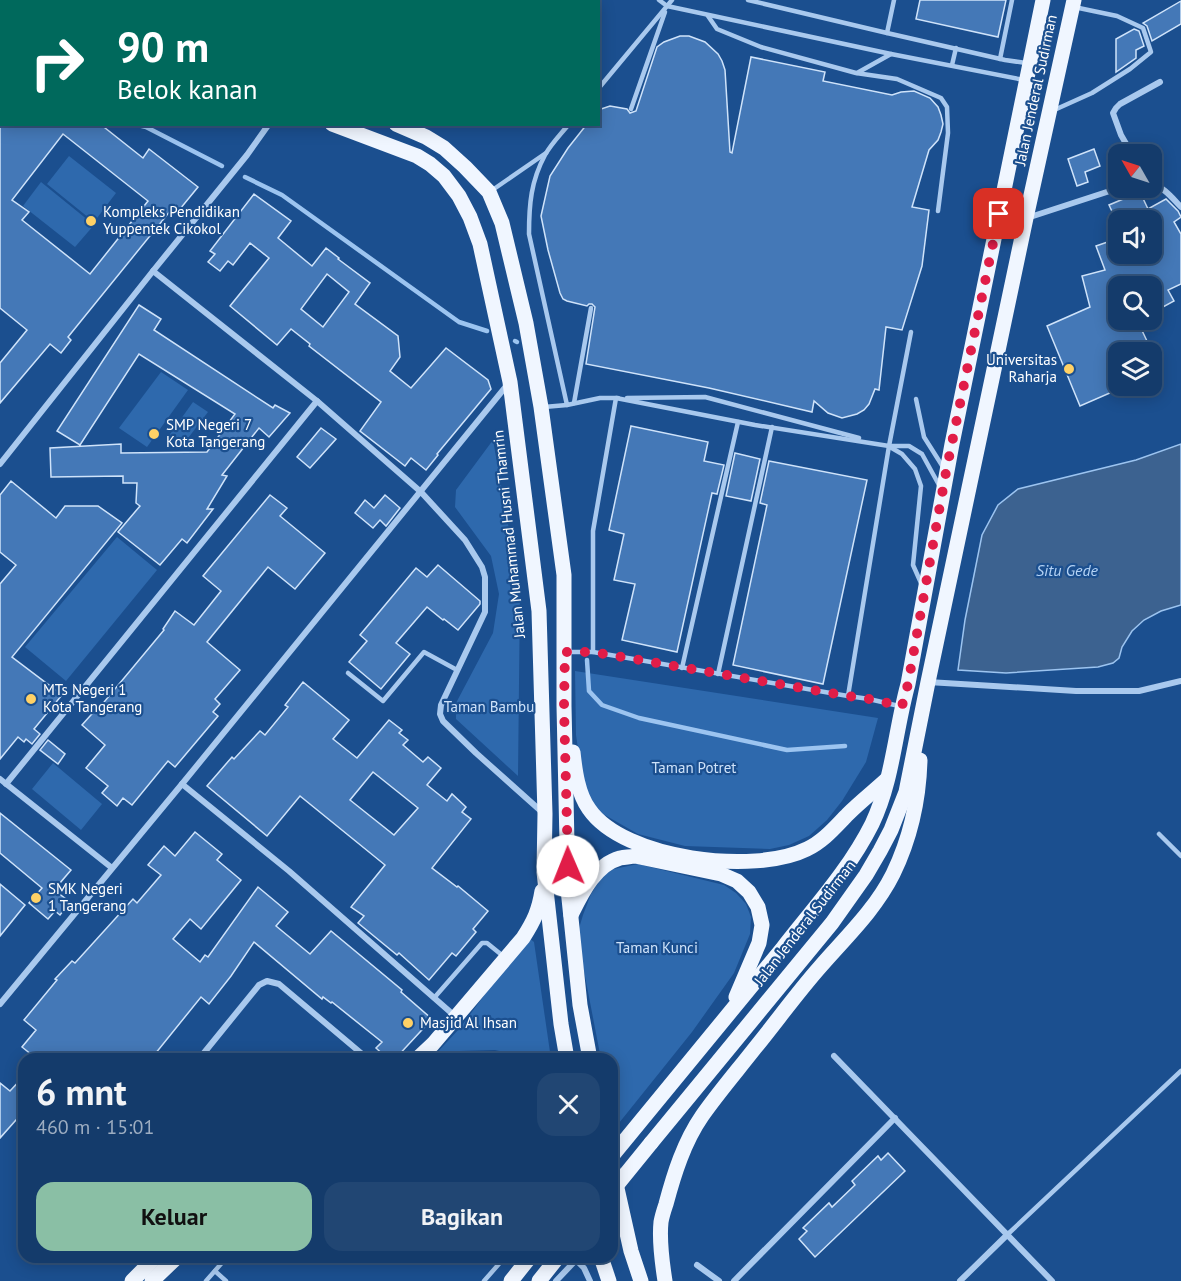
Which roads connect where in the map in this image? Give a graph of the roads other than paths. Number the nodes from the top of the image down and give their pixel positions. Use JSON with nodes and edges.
{"nodes":[{"id":1,"x":659,"y":0,"type":"edge"},
{"id":2,"x":672,"y":0,"type":"edge"},
{"id":3,"x":748,"y":0,"type":"edge"},
{"id":4,"x":894,"y":0,"type":"edge"},
{"id":5,"x":1012,"y":0,"type":"edge"},
{"id":6,"x":1043,"y":0,"type":"edge"},
{"id":7,"x":1073,"y":3,"type":"edge"},
{"id":8,"x":667,"y":6,"type":"junction"},
{"id":9,"x":708,"y":15,"type":"junction"},
{"id":10,"x":887,"y":33,"type":"junction"},
{"id":11,"x":956,"y":48,"type":"junction"},
{"id":12,"x":891,"y":54,"type":"junction"},
{"id":13,"x":1000,"y":59,"type":"junction"},
{"id":14,"x":1029,"y":64,"type":"junction"},
{"id":15,"x":952,"y":65,"type":"junction"},
{"id":16,"x":856,"y":73,"type":"junction"},
{"id":17,"x":1026,"y":80,"type":"junction"},
{"id":18,"x":1160,"y":82,"type":"dead end"},
{"id":19,"x":600,"y":87,"type":"edge"},
{"id":20,"x":631,"y":109,"type":"dead end"},
{"id":21,"x":1050,"y":112,"type":"junction"},
{"id":22,"x":268,"y":126,"type":"edge"},
{"id":23,"x":337,"y":126,"type":"edge"},
{"id":24,"x":401,"y":126,"type":"edge"},
{"id":25,"x":567,"y":126,"type":"edge"},
{"id":26,"x":1126,"y":144,"type":"edge"},
{"id":27,"x":546,"y":153,"type":"junction"},
{"id":28,"x":1162,"y":189,"type":"edge"},
{"id":29,"x":489,"y":192,"type":"junction"},
{"id":30,"x":1108,"y":192,"type":"edge"},
{"id":31,"x":1181,"y":207,"type":"edge"},
{"id":32,"x":938,"y":211,"type":"dead end"},
{"id":33,"x":1026,"y":218,"type":"junction"},
{"id":34,"x":153,"y":271,"type":"junction"},
{"id":35,"x":591,"y":308,"type":"dead end"},
{"id":36,"x":911,"y":332,"type":"dead end"},
{"id":37,"x":510,"y":382,"type":"junction"},
{"id":38,"x":616,"y":398,"type":"junction"},
{"id":39,"x":916,"y":399,"type":"dead end"},
{"id":40,"x":317,"y":402,"type":"junction"},
{"id":41,"x":574,"y":403,"type":"junction"},
{"id":42,"x":567,"y":405,"type":"junction"},
{"id":43,"x":541,"y":407,"type":"junction"},
{"id":44,"x":738,"y":422,"type":"junction"},
{"id":45,"x":772,"y":427,"type":"junction"},
{"id":46,"x":889,"y":446,"type":"junction"},
{"id":47,"x":0,"y":464,"type":"edge"},
{"id":48,"x":946,"y":472,"type":"junction"},
{"id":49,"x":943,"y":491,"type":"junction"},
{"id":50,"x":421,"y":492,"type":"junction"},
{"id":51,"x":924,"y":589,"type":"junction"},
{"id":52,"x":537,"y":595,"type":"junction"},
{"id":53,"x":565,"y":601,"type":"junction"},
{"id":54,"x":539,"y":611,"type":"junction"},
{"id":55,"x":565,"y":652,"type":"junction"},
{"id":56,"x":593,"y":652,"type":"junction"},
{"id":57,"x":682,"y":668,"type":"junction"},
{"id":58,"x":457,"y":670,"type":"junction"},
{"id":59,"x":348,"y":673,"type":"dead end"},
{"id":60,"x":718,"y":674,"type":"junction"},
{"id":61,"x":1181,"y":681,"type":"edge"},
{"id":62,"x":928,"y":682,"type":"junction"},
{"id":63,"x":848,"y":696,"type":"junction"},
{"id":64,"x":564,"y":706,"type":"junction"},
{"id":65,"x":902,"y":706,"type":"junction"},
{"id":66,"x":917,"y":733,"type":"junction"},
{"id":67,"x":889,"y":778,"type":"junction"},
{"id":68,"x":0,"y":779,"type":"edge"},
{"id":69,"x":6,"y":784,"type":"junction"},
{"id":70,"x":182,"y":784,"type":"junction"},
{"id":71,"x":545,"y":814,"type":"junction"},
{"id":72,"x":1159,"y":834,"type":"dead end"},
{"id":73,"x":1181,"y":856,"type":"edge"},
{"id":74,"x":112,"y":868,"type":"junction"},
{"id":75,"x":544,"y":872,"type":"junction"},
{"id":76,"x":571,"y":915,"type":"junction"},
{"id":77,"x":506,"y":958,"type":"junction"},
{"id":78,"x":434,"y":998,"type":"junction"},
{"id":79,"x":0,"y":1004,"type":"edge"},
{"id":80,"x":729,"y":1014,"type":"junction"},
{"id":81,"x":456,"y":1017,"type":"junction"},
{"id":82,"x":204,"y":1053,"type":"edge"},
{"id":83,"x":361,"y":1053,"type":"edge"},
{"id":84,"x":424,"y":1053,"type":"edge"},
{"id":85,"x":566,"y":1053,"type":"edge"},
{"id":86,"x":589,"y":1053,"type":"edge"},
{"id":87,"x":834,"y":1056,"type":"dead end"},
{"id":88,"x":1181,"y":1071,"type":"edge"},
{"id":89,"x":896,"y":1118,"type":"junction"},
{"id":90,"x":618,"y":1149,"type":"edge"},
{"id":91,"x":618,"y":1184,"type":"edge"},
{"id":92,"x":618,"y":1192,"type":"edge"},
{"id":93,"x":1008,"y":1234,"type":"junction"},
{"id":94,"x":150,"y":1263,"type":"edge"},
{"id":95,"x":171,"y":1263,"type":"edge"},
{"id":96,"x":221,"y":1263,"type":"edge"},
{"id":97,"x":500,"y":1263,"type":"edge"},
{"id":98,"x":525,"y":1263,"type":"edge"},
{"id":99,"x":553,"y":1263,"type":"edge"},
{"id":100,"x":573,"y":1263,"type":"edge"},
{"id":101,"x":579,"y":1263,"type":"edge"},
{"id":102,"x":603,"y":1263,"type":"edge"},
{"id":103,"x":697,"y":1265,"type":"dead end"},
{"id":104,"x":214,"y":1271,"type":"junction"},
{"id":105,"x":132,"y":1281,"type":"edge"},
{"id":106,"x":152,"y":1281,"type":"edge"},
{"id":107,"x":206,"y":1281,"type":"edge"},
{"id":108,"x":226,"y":1281,"type":"edge"},
{"id":109,"x":484,"y":1281,"type":"edge"},
{"id":110,"x":511,"y":1281,"type":"edge"},
{"id":111,"x":539,"y":1281,"type":"edge"},
{"id":112,"x":556,"y":1281,"type":"edge"},
{"id":113,"x":590,"y":1281,"type":"edge"},
{"id":114,"x":609,"y":1281,"type":"edge"},
{"id":115,"x":640,"y":1281,"type":"edge"},
{"id":116,"x":665,"y":1281,"type":"edge"},
{"id":117,"x":719,"y":1281,"type":"edge"},
{"id":118,"x":734,"y":1281,"type":"edge"},
{"id":119,"x":960,"y":1281,"type":"edge"},
{"id":120,"x":1052,"y":1281,"type":"edge"}],
"edges":[{"from":1,"to":8,"type":"lane"},
{"from":2,"to":8,"type":"lane"},
{"from":3,"to":10,"type":"lane"},
{"from":4,"to":10,"type":"lane"},
{"from":5,"to":13,"type":"lane"},
{"from":6,"to":14,"type":"main road","name":"Jalan Jenderal Sudirman"},
{"from":7,"to":21,"type":"main road","name":"Jalan Jenderal Sudirman"},
{"from":7,"to":21,"type":"lane"},
{"from":8,"to":9,"type":"lane"},
{"from":8,"to":19,"type":"lane"},
{"from":8,"to":20,"type":"lane"},
{"from":9,"to":12,"type":"lane"},
{"from":9,"to":16,"type":"lane"},
{"from":10,"to":11,"type":"lane"},
{"from":11,"to":13,"type":"lane"},
{"from":11,"to":15,"type":"lane"},
{"from":12,"to":15,"type":"lane"},
{"from":12,"to":16,"type":"lane"},
{"from":13,"to":14,"type":"lane"},
{"from":14,"to":17,"type":"main road","name":"Jalan Jenderal Sudirman"},
{"from":15,"to":17,"type":"lane"},
{"from":16,"to":32,"type":"lane"},
{"from":17,"to":48,"type":"main road","name":"Jalan Jenderal Sudirman"},
{"from":18,"to":26,"type":"street"},
{"from":21,"to":33,"type":"main road","name":"Jalan Jenderal Sudirman"},
{"from":22,"to":34,"type":"street"},
{"from":23,"to":37,"type":"main road","name":"Jalan Muhammad Husni Thamrin"},
{"from":24,"to":29,"type":"main road"},
{"from":25,"to":27,"type":"lane"},
{"from":27,"to":29,"type":"lane"},
{"from":27,"to":42,"type":"lane"},
{"from":28,"to":31,"type":"street"},
{"from":29,"to":43,"type":"main road"},
{"from":30,"to":33,"type":"street"},
{"from":33,"to":62,"type":"main road","name":"Jalan Jenderal Sudirman"},
{"from":34,"to":40,"type":"street"},
{"from":34,"to":47,"type":"street"},
{"from":35,"to":41,"type":"lane"},
{"from":36,"to":46,"type":"lane"},
{"from":37,"to":50,"type":"street"},
{"from":37,"to":52,"type":"main road","name":"Jalan Muhammad Husni Thamrin"},
{"from":38,"to":41,"type":"lane"},
{"from":38,"to":44,"type":"lane"},
{"from":38,"to":46,"type":"lane"},
{"from":38,"to":56,"type":"lane"},
{"from":39,"to":48,"type":"lane"},
{"from":40,"to":50,"type":"street"},
{"from":40,"to":69,"type":"street"},
{"from":41,"to":42,"type":"lane"},
{"from":42,"to":43,"type":"lane"},
{"from":43,"to":53,"type":"main road"},
{"from":44,"to":45,"type":"lane"},
{"from":44,"to":57,"type":"lane"},
{"from":45,"to":46,"type":"lane"},
{"from":45,"to":60,"type":"lane"},
{"from":46,"to":49,"type":"lane"},
{"from":46,"to":51,"type":"lane"},
{"from":46,"to":63,"type":"lane"},
{"from":48,"to":49,"type":"main road","name":"Jalan Jenderal Sudirman"},
{"from":49,"to":51,"type":"main road","name":"Jalan Jenderal Sudirman"},
{"from":50,"to":58,"type":"street"},
{"from":50,"to":70,"type":"street"},
{"from":51,"to":65,"type":"main road","name":"Jalan Jenderal Sudirman"},
{"from":52,"to":53,"type":"main road"},
{"from":52,"to":54,"type":"main road","name":"Jalan Muhammad Husni Thamrin"},
{"from":53,"to":54,"type":"main road"},
{"from":53,"to":55,"type":"main road"},
{"from":54,"to":71,"type":"main road","name":"Jalan Muhammad Husni Thamrin"},
{"from":55,"to":56,"type":"lane"},
{"from":55,"to":64,"type":"main road"},
{"from":56,"to":57,"type":"lane"},
{"from":57,"to":60,"type":"lane"},
{"from":58,"to":59,"type":"lane"},
{"from":58,"to":71,"type":"street"},
{"from":60,"to":63,"type":"lane"},
{"from":61,"to":62,"type":"street"},
{"from":62,"to":66,"type":"main road","name":"Jalan Jenderal Sudirman"},
{"from":63,"to":65,"type":"lane"},
{"from":64,"to":67,"type":"main road"},
{"from":64,"to":76,"type":"main road"},
{"from":65,"to":67,"type":"main road","name":"Jalan Jenderal Sudirman"},
{"from":66,"to":91,"type":"main road","name":"Jalan Jenderal Sudirman","bridge":true},
{"from":66,"to":116,"type":"main road"},
{"from":67,"to":80,"type":"main road","name":"Jalan Jenderal Sudirman"},
{"from":68,"to":69,"type":"street"},
{"from":69,"to":74,"type":"street"},
{"from":70,"to":74,"type":"street"},
{"from":70,"to":78,"type":"street"},
{"from":71,"to":75,"type":"main road","name":"Jalan Muhammad Husni Thamrin"},
{"from":72,"to":73,"type":"lane"},
{"from":74,"to":79,"type":"street"},
{"from":75,"to":77,"type":"main road"},
{"from":75,"to":85,"type":"main road","name":"Jalan Muhammad Husni Thamrin"},
{"from":76,"to":80,"type":"main road"},
{"from":76,"to":86,"type":"main road"},
{"from":77,"to":78,"type":"lane"},
{"from":77,"to":81,"type":"main road"},
{"from":78,"to":81,"type":"street"},
{"from":80,"to":90,"type":"main road","name":"Jalan Jenderal Sudirman"},
{"from":81,"to":84,"type":"main road"},
{"from":82,"to":83,"type":"street"},
{"from":87,"to":89,"type":"street"},
{"from":88,"to":93,"type":"lane"},
{"from":89,"to":93,"type":"street"},
{"from":89,"to":118,"type":"street"},
{"from":92,"to":115,"type":"main road"},
{"from":93,"to":119,"type":"street"},
{"from":93,"to":120,"type":"street"},
{"from":94,"to":105,"type":"main road"},
{"from":95,"to":106,"type":"main road"},
{"from":96,"to":104,"type":"lane"},
{"from":97,"to":109,"type":"lane"},
{"from":98,"to":110,"type":"main road"},
{"from":99,"to":111,"type":"main road"},
{"from":100,"to":112,"type":"street"},
{"from":101,"to":113,"type":"street"},
{"from":102,"to":114,"type":"main road"},
{"from":103,"to":117,"type":"street"},
{"from":104,"to":107,"type":"lane"},
{"from":104,"to":108,"type":"lane"}]}
